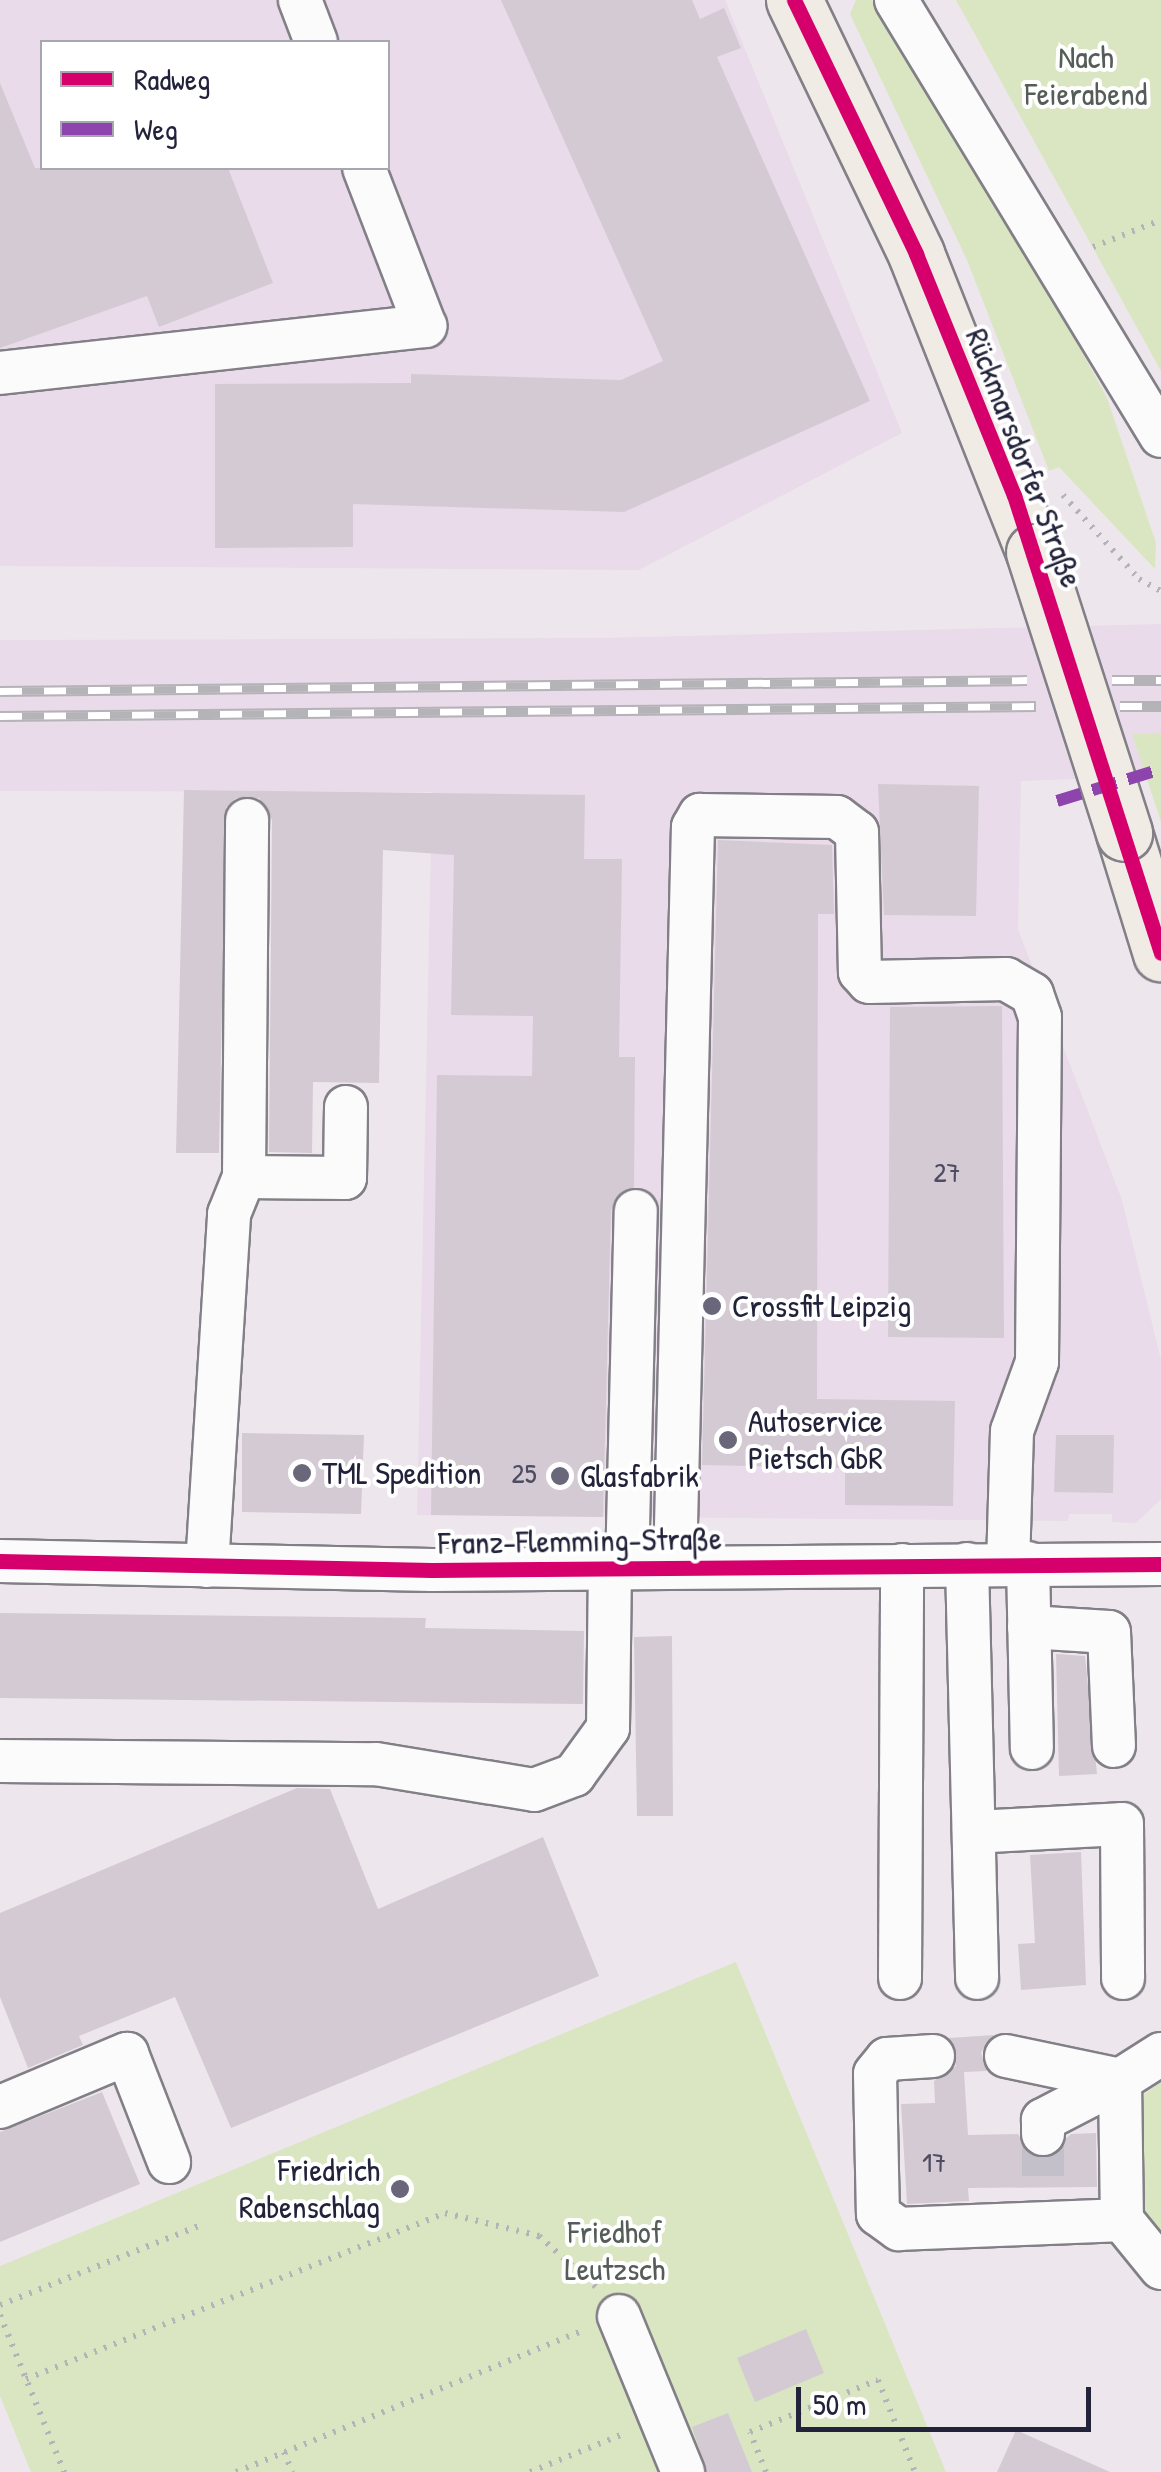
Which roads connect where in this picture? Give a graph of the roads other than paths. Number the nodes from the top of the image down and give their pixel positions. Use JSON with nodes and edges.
{"nodes":[{"id":1,"x":300,"y":0,"type":"edge"},
{"id":2,"x":794,"y":0,"type":"edge"},
{"id":3,"x":896,"y":0,"type":"edge"},
{"id":4,"x":315,"y":40,"type":"edge"},
{"id":5,"x":365,"y":170,"type":"edge"},
{"id":6,"x":0,"y":373,"type":"edge"},
{"id":7,"x":1161,"y":436,"type":"edge"},
{"id":8,"x":246,"y":820,"type":"dead end"},
{"id":9,"x":1161,"y":952,"type":"edge"},
{"id":10,"x":346,"y":1107,"type":"dead end"},
{"id":11,"x":244,"y":1176,"type":"junction"},
{"id":12,"x":636,"y":1211,"type":"dead end"},
{"id":13,"x":0,"y":1561,"type":"edge"},
{"id":14,"x":1001,"y":1563,"type":"junction"},
{"id":15,"x":902,"y":1564,"type":"junction"},
{"id":16,"x":1161,"y":1564,"type":"edge"},
{"id":17,"x":207,"y":1566,"type":"junction"},
{"id":18,"x":675,"y":1567,"type":"junction"},
{"id":19,"x":618,"y":1568,"type":"junction"},
{"id":20,"x":1029,"y":1627,"type":"junction"},
{"id":21,"x":1114,"y":1746,"type":"dead end"},
{"id":22,"x":1032,"y":1748,"type":"dead end"},
{"id":23,"x":0,"y":1761,"type":"edge"},
{"id":24,"x":974,"y":1832,"type":"junction"},
{"id":25,"x":900,"y":1978,"type":"dead end"},
{"id":26,"x":977,"y":1978,"type":"dead end"},
{"id":27,"x":1123,"y":1978,"type":"dead end"},
{"id":28,"x":1161,"y":2054,"type":"edge"},
{"id":29,"x":933,"y":2056,"type":"dead end"},
{"id":30,"x":1006,"y":2056,"type":"dead end"},
{"id":31,"x":1120,"y":2080,"type":"junction"},
{"id":32,"x":0,"y":2107,"type":"edge"},
{"id":33,"x":1043,"y":2134,"type":"dead end"},
{"id":34,"x":169,"y":2162,"type":"dead end"},
{"id":35,"x":1122,"y":2220,"type":"junction"},
{"id":36,"x":1161,"y":2268,"type":"edge"},
{"id":37,"x":620,"y":2316,"type":"road end"},
{"id":38,"x":684,"y":2472,"type":"edge"}],
"edges":[{"from":1,"to":4,"type":"street"},
{"from":2,"to":9,"type":"main road","name":"Rückmarsdorfer Straße","bridge":true},
{"from":3,"to":7,"type":"street"},
{"from":5,"to":6,"type":"street"},
{"from":8,"to":11,"type":"street"},
{"from":10,"to":11,"type":"street"},
{"from":11,"to":17,"type":"street"},
{"from":12,"to":19,"type":"street"},
{"from":13,"to":17,"type":"street","name":"Franz-Flemming-Straße"},
{"from":14,"to":15,"type":"street","name":"Franz-Flemming-Straße"},
{"from":14,"to":16,"type":"street","name":"Franz-Flemming-Straße"},
{"from":14,"to":18,"type":"street"},
{"from":14,"to":20,"type":"street"},
{"from":14,"to":24,"type":"street"},
{"from":15,"to":18,"type":"street","name":"Franz-Flemming-Straße"},
{"from":15,"to":25,"type":"street"},
{"from":17,"to":19,"type":"street","name":"Franz-Flemming-Straße"},
{"from":18,"to":19,"type":"street","name":"Franz-Flemming-Straße"},
{"from":19,"to":23,"type":"street"},
{"from":20,"to":21,"type":"street"},
{"from":20,"to":22,"type":"street"},
{"from":24,"to":26,"type":"street"},
{"from":24,"to":27,"type":"street"},
{"from":28,"to":31,"type":"street"},
{"from":29,"to":35,"type":"street"},
{"from":30,"to":31,"type":"street"},
{"from":31,"to":33,"type":"street"},
{"from":31,"to":35,"type":"street"},
{"from":32,"to":34,"type":"street"},
{"from":35,"to":36,"type":"street"},
{"from":37,"to":38,"type":"street"}]}
